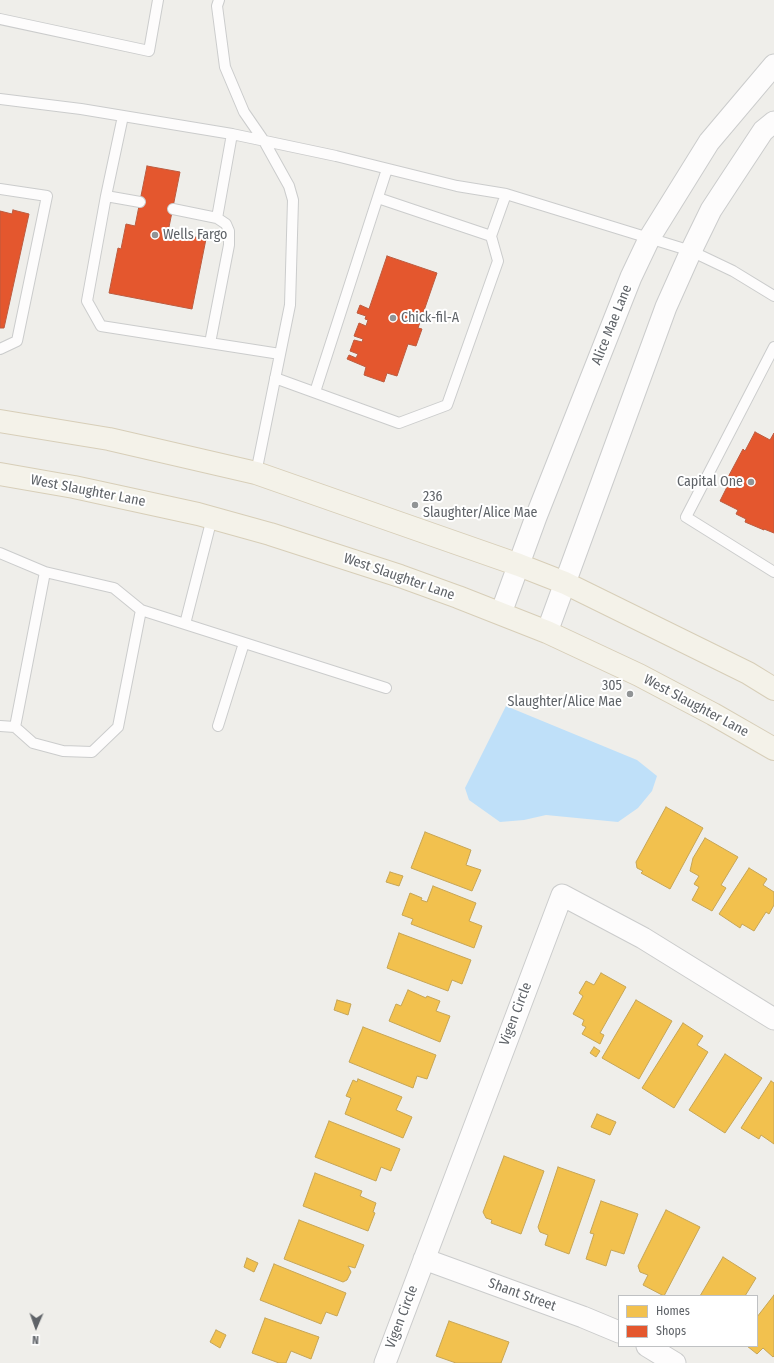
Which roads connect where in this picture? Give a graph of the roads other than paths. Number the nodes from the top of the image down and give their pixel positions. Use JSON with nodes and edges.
{"nodes":[{"id":1,"x":152,"y":0,"type":"edge"},
{"id":2,"x":158,"y":0,"type":"edge"},
{"id":3,"x":219,"y":0,"type":"edge"},
{"id":4,"x":0,"y":19,"type":"edge"},
{"id":5,"x":152,"y":37,"type":"junction"},
{"id":6,"x":774,"y":65,"type":"edge"},
{"id":7,"x":0,"y":99,"type":"edge"},
{"id":8,"x":123,"y":116,"type":"junction"},
{"id":9,"x":774,"y":122,"type":"edge"},
{"id":10,"x":232,"y":134,"type":"junction"},
{"id":11,"x":264,"y":141,"type":"junction"},
{"id":12,"x":387,"y":170,"type":"junction"},
{"id":13,"x":0,"y":189,"type":"edge"},
{"id":14,"x":506,"y":194,"type":"junction"},
{"id":15,"x":106,"y":196,"type":"junction"},
{"id":16,"x":378,"y":198,"type":"junction"},
{"id":17,"x":140,"y":202,"type":"dead end"},
{"id":18,"x":173,"y":209,"type":"dead end"},
{"id":19,"x":217,"y":218,"type":"junction"},
{"id":20,"x":491,"y":236,"type":"junction"},
{"id":21,"x":650,"y":237,"type":"junction"},
{"id":22,"x":691,"y":251,"type":"junction"},
{"id":23,"x":774,"y":296,"type":"edge"},
{"id":24,"x":210,"y":343,"type":"junction"},
{"id":25,"x":774,"y":347,"type":"edge"},
{"id":26,"x":0,"y":349,"type":"edge"},
{"id":27,"x":280,"y":354,"type":"junction"},
{"id":28,"x":275,"y":378,"type":"junction"},
{"id":29,"x":315,"y":392,"type":"junction"},
{"id":30,"x":0,"y":421,"type":"edge"},
{"id":31,"x":256,"y":473,"type":"junction"},
{"id":32,"x":0,"y":474,"type":"edge"},
{"id":33,"x":212,"y":518,"type":"junction"},
{"id":34,"x":0,"y":553,"type":"edge"},
{"id":35,"x":519,"y":565,"type":"junction"},
{"id":36,"x":45,"y":572,"type":"junction"},
{"id":37,"x":774,"y":572,"type":"edge"},
{"id":38,"x":565,"y":583,"type":"junction"},
{"id":39,"x":141,"y":610,"type":"junction"},
{"id":40,"x":501,"y":613,"type":"junction"},
{"id":41,"x":185,"y":624,"type":"junction"},
{"id":42,"x":547,"y":632,"type":"junction"},
{"id":43,"x":244,"y":643,"type":"junction"},
{"id":44,"x":386,"y":688,"type":"dead end"},
{"id":45,"x":774,"y":689,"type":"edge"},
{"id":46,"x":0,"y":726,"type":"edge"},
{"id":47,"x":218,"y":726,"type":"dead end"},
{"id":48,"x":15,"y":727,"type":"junction"},
{"id":49,"x":774,"y":749,"type":"edge"},
{"id":50,"x":774,"y":1019,"type":"edge"},
{"id":51,"x":424,"y":1258,"type":"junction"},
{"id":52,"x":618,"y":1332,"type":"edge"},
{"id":53,"x":648,"y":1347,"type":"edge"},
{"id":54,"x":385,"y":1363,"type":"edge"},
{"id":55,"x":675,"y":1363,"type":"edge"}],
"edges":[{"from":1,"to":5,"type":"lane"},
{"from":2,"to":5,"type":"lane"},
{"from":3,"to":11,"type":"lane"},
{"from":4,"to":5,"type":"lane"},
{"from":6,"to":21,"type":"street","name":"Alice Mae Lane"},
{"from":7,"to":8,"type":"lane"},
{"from":8,"to":10,"type":"lane"},
{"from":8,"to":15,"type":"lane"},
{"from":9,"to":22,"type":"street"},
{"from":10,"to":11,"type":"lane"},
{"from":10,"to":19,"type":"lane"},
{"from":11,"to":12,"type":"lane"},
{"from":11,"to":27,"type":"lane"},
{"from":12,"to":14,"type":"lane"},
{"from":12,"to":16,"type":"lane"},
{"from":13,"to":26,"type":"lane"},
{"from":14,"to":20,"type":"lane"},
{"from":14,"to":21,"type":"lane"},
{"from":15,"to":17,"type":"lane"},
{"from":15,"to":24,"type":"lane"},
{"from":16,"to":20,"type":"lane"},
{"from":16,"to":29,"type":"lane"},
{"from":18,"to":19,"type":"lane"},
{"from":19,"to":24,"type":"lane"},
{"from":20,"to":29,"type":"lane"},
{"from":21,"to":22,"type":"lane"},
{"from":21,"to":35,"type":"street","name":"Alice Mae Lane"},
{"from":22,"to":23,"type":"lane"},
{"from":22,"to":38,"type":"street"},
{"from":24,"to":27,"type":"lane"},
{"from":25,"to":37,"type":"lane"},
{"from":27,"to":28,"type":"lane"},
{"from":28,"to":29,"type":"lane"},
{"from":28,"to":31,"type":"lane"},
{"from":30,"to":31,"type":"main road"},
{"from":31,"to":35,"type":"main road"},
{"from":32,"to":33,"type":"main road","name":"West Slaughter Lane"},
{"from":33,"to":40,"type":"main road","name":"West Slaughter Lane"},
{"from":33,"to":41,"type":"lane"},
{"from":34,"to":36,"type":"lane"},
{"from":35,"to":38,"type":"main road"},
{"from":35,"to":40,"type":"street","name":"Alice Mae Lane"},
{"from":36,"to":39,"type":"lane"},
{"from":36,"to":48,"type":"lane"},
{"from":38,"to":42,"type":"street"},
{"from":38,"to":45,"type":"main road"},
{"from":39,"to":41,"type":"lane"},
{"from":39,"to":48,"type":"lane"},
{"from":40,"to":42,"type":"main road","name":"West Slaughter Lane"},
{"from":41,"to":43,"type":"lane"},
{"from":42,"to":49,"type":"main road","name":"West Slaughter Lane"},
{"from":43,"to":44,"type":"lane"},
{"from":43,"to":47,"type":"lane"},
{"from":46,"to":48,"type":"lane"},
{"from":50,"to":51,"type":"street","name":"Vigen Circle"},
{"from":51,"to":52,"type":"street","name":"Shant Street"},
{"from":51,"to":54,"type":"street","name":"Vigen Circle"},
{"from":53,"to":55,"type":"street"}]}
